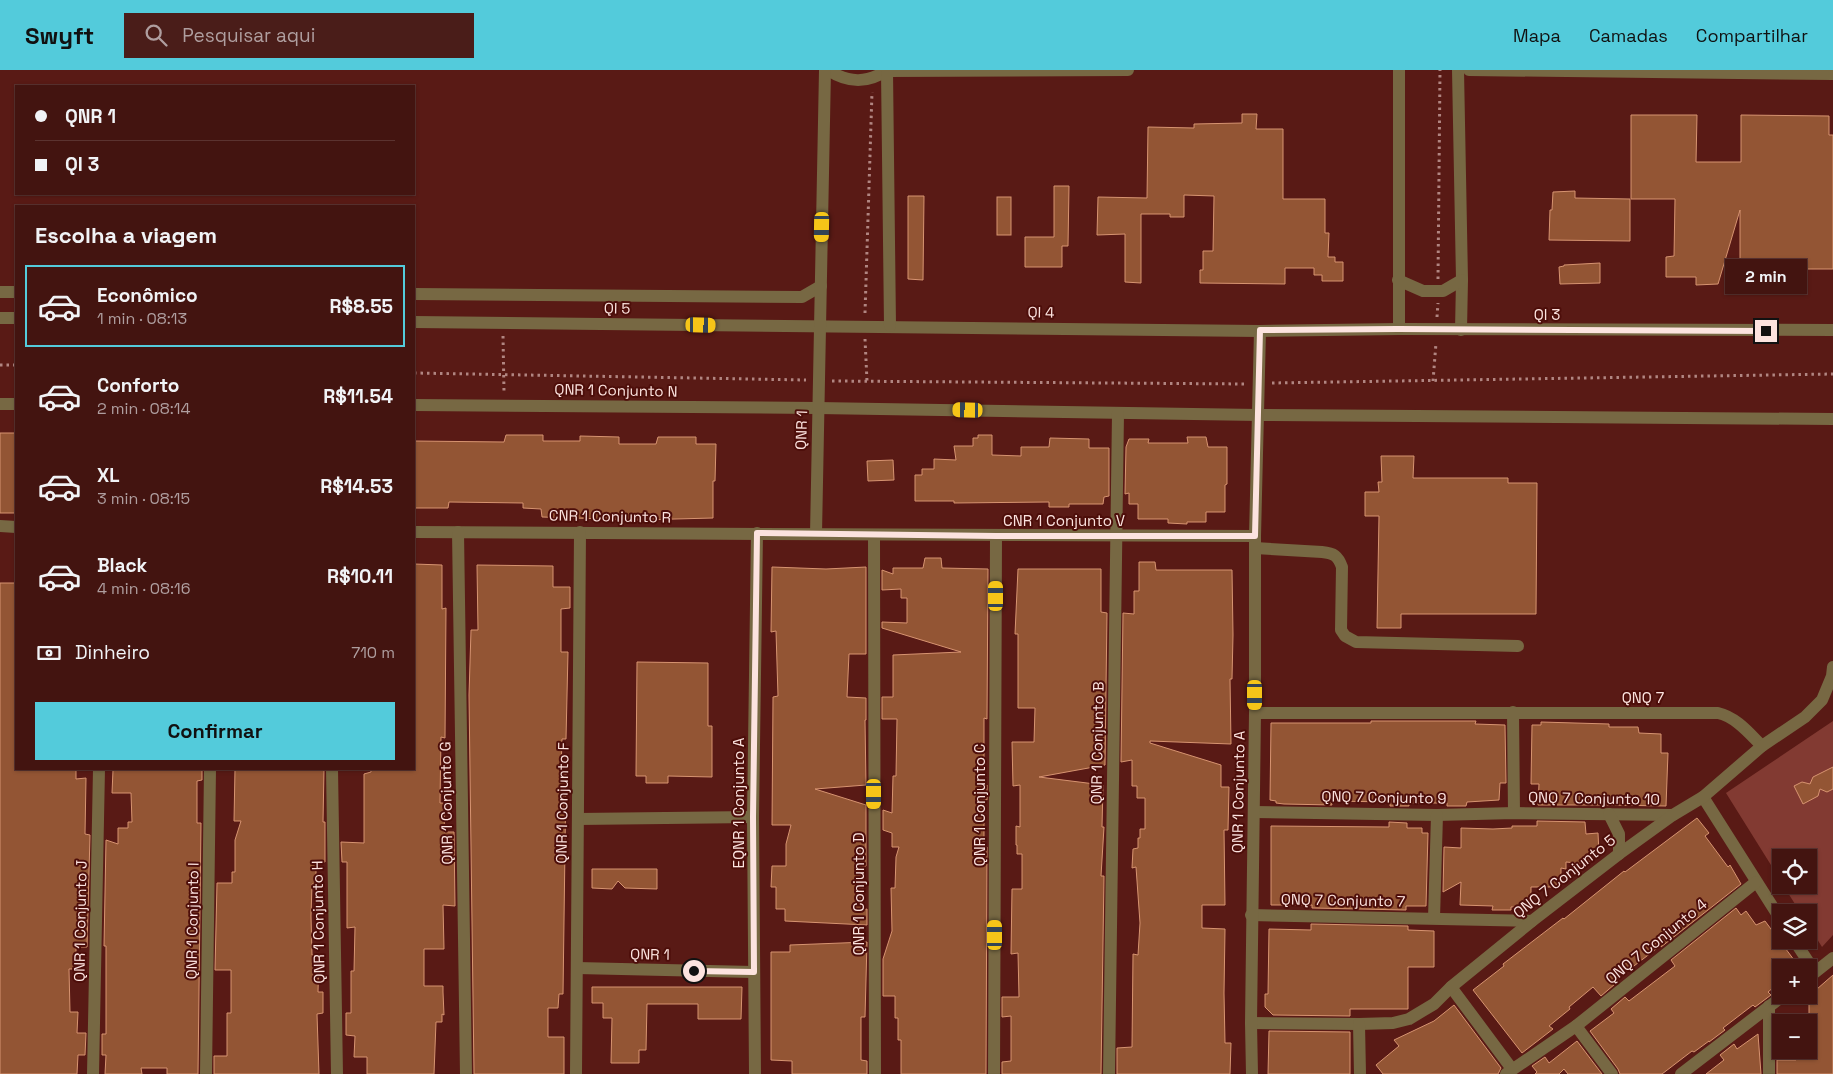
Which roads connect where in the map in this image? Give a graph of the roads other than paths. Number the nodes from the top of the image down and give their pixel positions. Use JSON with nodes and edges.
{"nodes":[{"id":1,"x":826,"y":70,"type":"edge"},
{"id":2,"x":887,"y":70,"type":"edge"},
{"id":3,"x":1128,"y":70,"type":"edge"},
{"id":4,"x":1399,"y":70,"type":"edge"},
{"id":5,"x":1458,"y":70,"type":"edge"},
{"id":6,"x":1469,"y":70,"type":"edge"},
{"id":7,"x":1702,"y":71,"type":"edge"},
{"id":8,"x":1833,"y":74,"type":"edge"},
{"id":9,"x":1398,"y":280,"type":"junction"},
{"id":10,"x":1462,"y":280,"type":"junction"},
{"id":11,"x":821,"y":286,"type":"junction"},
{"id":12,"x":0,"y":292,"type":"edge"},
{"id":13,"x":15,"y":292,"type":"edge"},
{"id":14,"x":415,"y":294,"type":"edge"},
{"id":15,"x":0,"y":318,"type":"edge"},
{"id":16,"x":15,"y":318,"type":"edge"},
{"id":17,"x":415,"y":322,"type":"edge"},
{"id":18,"x":820,"y":326,"type":"junction"},
{"id":19,"x":890,"y":326,"type":"junction"},
{"id":20,"x":1398,"y":329,"type":"junction"},
{"id":21,"x":1260,"y":330,"type":"junction"},
{"id":22,"x":1461,"y":330,"type":"junction"},
{"id":23,"x":1833,"y":330,"type":"edge"},
{"id":24,"x":0,"y":404,"type":"edge"},
{"id":25,"x":15,"y":404,"type":"edge"},
{"id":26,"x":415,"y":405,"type":"edge"},
{"id":27,"x":818,"y":408,"type":"junction"},
{"id":28,"x":1118,"y":413,"type":"junction"},
{"id":29,"x":1258,"y":415,"type":"junction"},
{"id":30,"x":1833,"y":419,"type":"edge"},
{"id":31,"x":0,"y":526,"type":"edge"},
{"id":32,"x":15,"y":527,"type":"edge"},
{"id":33,"x":415,"y":532,"type":"edge"},
{"id":34,"x":458,"y":532,"type":"junction"},
{"id":35,"x":580,"y":532,"type":"junction"},
{"id":36,"x":757,"y":533,"type":"junction"},
{"id":37,"x":816,"y":534,"type":"junction"},
{"id":38,"x":874,"y":535,"type":"junction"},
{"id":39,"x":996,"y":536,"type":"junction"},
{"id":40,"x":1116,"y":536,"type":"junction"},
{"id":41,"x":1255,"y":542,"type":"junction"},
{"id":42,"x":1518,"y":646,"type":"dead end"},
{"id":43,"x":1833,"y":667,"type":"edge"},
{"id":44,"x":1513,"y":712,"type":"junction"},
{"id":45,"x":1255,"y":713,"type":"junction"},
{"id":46,"x":1762,"y":746,"type":"junction"},
{"id":47,"x":99,"y":770,"type":"edge"},
{"id":48,"x":210,"y":770,"type":"edge"},
{"id":49,"x":332,"y":770,"type":"edge"},
{"id":50,"x":1703,"y":797,"type":"junction"},
{"id":51,"x":1254,"y":812,"type":"junction"},
{"id":52,"x":1514,"y":813,"type":"junction"},
{"id":53,"x":1608,"y":814,"type":"junction"},
{"id":54,"x":1437,"y":815,"type":"junction"},
{"id":55,"x":1673,"y":815,"type":"junction"},
{"id":56,"x":753,"y":817,"type":"junction"},
{"id":57,"x":578,"y":819,"type":"junction"},
{"id":58,"x":1619,"y":854,"type":"junction"},
{"id":59,"x":1756,"y":882,"type":"junction"},
{"id":60,"x":1772,"y":906,"type":"edge"},
{"id":61,"x":1252,"y":915,"type":"junction"},
{"id":62,"x":1434,"y":918,"type":"junction"},
{"id":63,"x":1532,"y":921,"type":"junction"},
{"id":64,"x":1833,"y":958,"type":"edge"},
{"id":65,"x":576,"y":968,"type":"junction"},
{"id":66,"x":1817,"y":970,"type":"edge"},
{"id":67,"x":754,"y":972,"type":"junction"},
{"id":68,"x":1451,"y":987,"type":"junction"},
{"id":69,"x":1772,"y":1004,"type":"edge"},
{"id":70,"x":1769,"y":1006,"type":"junction"},
{"id":71,"x":1251,"y":1023,"type":"junction"},
{"id":72,"x":1359,"y":1024,"type":"junction"},
{"id":73,"x":1576,"y":1026,"type":"junction"},
{"id":74,"x":1509,"y":1072,"type":"edge"},
{"id":75,"x":93,"y":1074,"type":"edge"},
{"id":76,"x":206,"y":1074,"type":"edge"},
{"id":77,"x":337,"y":1074,"type":"edge"},
{"id":78,"x":466,"y":1074,"type":"edge"},
{"id":79,"x":576,"y":1074,"type":"edge"},
{"id":80,"x":754,"y":1074,"type":"edge"},
{"id":81,"x":875,"y":1074,"type":"edge"},
{"id":82,"x":994,"y":1074,"type":"edge"},
{"id":83,"x":1109,"y":1074,"type":"edge"},
{"id":84,"x":1252,"y":1074,"type":"edge"},
{"id":85,"x":1360,"y":1074,"type":"edge"},
{"id":86,"x":1612,"y":1074,"type":"edge"},
{"id":87,"x":1681,"y":1074,"type":"edge"},
{"id":88,"x":1769,"y":1074,"type":"edge"}],
"edges":[{"from":1,"to":2,"type":"street"},
{"from":1,"to":11,"type":"street","name":"QNR 1"},
{"from":2,"to":3,"type":"street"},
{"from":2,"to":19,"type":"street"},
{"from":4,"to":9,"type":"street"},
{"from":5,"to":10,"type":"street"},
{"from":6,"to":7,"type":"street"},
{"from":7,"to":8,"type":"street"},
{"from":9,"to":10,"type":"street"},
{"from":9,"to":20,"type":"street"},
{"from":10,"to":22,"type":"street"},
{"from":11,"to":14,"type":"street"},
{"from":11,"to":18,"type":"street","name":"QNR 1"},
{"from":12,"to":13,"type":"street"},
{"from":15,"to":16,"type":"street"},
{"from":17,"to":18,"type":"street","name":"QI 5"},
{"from":18,"to":19,"type":"street","name":"QI 4"},
{"from":18,"to":27,"type":"street","name":"QNR 1"},
{"from":19,"to":21,"type":"street","name":"QI 4"},
{"from":20,"to":21,"type":"street","name":"QI 3"},
{"from":20,"to":22,"type":"street","name":"QI 3"},
{"from":21,"to":29,"type":"street","name":"QNR 1 Conjunto A"},
{"from":22,"to":23,"type":"street","name":"QI 3"},
{"from":24,"to":25,"type":"street"},
{"from":26,"to":27,"type":"street","name":"QNR 1 Conjunto N"},
{"from":27,"to":28,"type":"street","name":"QNR 1 Conjunto N"},
{"from":27,"to":37,"type":"street","name":"QNR 1"},
{"from":28,"to":29,"type":"street","name":"QNR 1 Conjunto N"},
{"from":28,"to":40,"type":"street","name":"QNR 1 Conjunto B"},
{"from":29,"to":30,"type":"street","name":"QNR 1 Conjunto N"},
{"from":29,"to":41,"type":"street","name":"QNR 1 Conjunto A"},
{"from":31,"to":32,"type":"street"},
{"from":33,"to":34,"type":"street","name":"CNR 1 Conjunto R"},
{"from":34,"to":35,"type":"street","name":"CNR 1 Conjunto R"},
{"from":34,"to":78,"type":"street","name":"QNR 1 Conjunto G"},
{"from":35,"to":36,"type":"street","name":"CNR 1 Conjunto R"},
{"from":35,"to":57,"type":"street","name":"QNR 1 Conjunto F"},
{"from":36,"to":37,"type":"street"},
{"from":36,"to":56,"type":"street","name":"EQNR 1 Conjunto A"},
{"from":37,"to":38,"type":"street"},
{"from":38,"to":39,"type":"street","name":"CNR 1 Conjunto V"},
{"from":38,"to":81,"type":"street","name":"QNR 1 Conjunto D"},
{"from":39,"to":40,"type":"street","name":"CNR 1 Conjunto V"},
{"from":39,"to":82,"type":"street","name":"QNR 1 Conjunto C"},
{"from":40,"to":41,"type":"street","name":"CNR 1 Conjunto V"},
{"from":40,"to":83,"type":"street","name":"QNR 1 Conjunto B"},
{"from":41,"to":42,"type":"street","name":"CNR 1 Conjunto V"},
{"from":41,"to":45,"type":"street","name":"QNR 1 Conjunto A"},
{"from":43,"to":46,"type":"street"},
{"from":44,"to":45,"type":"street","name":"QNQ 7"},
{"from":44,"to":46,"type":"street","name":"QNQ 7"},
{"from":44,"to":52,"type":"street"},
{"from":45,"to":51,"type":"street","name":"QNR 1 Conjunto A"},
{"from":46,"to":50,"type":"street"},
{"from":47,"to":75,"type":"street","name":"QNR 1 Conjunto J"},
{"from":48,"to":76,"type":"street","name":"QNR 1 Conjunto I"},
{"from":49,"to":77,"type":"street","name":"QNR 1 Conjunto H"},
{"from":50,"to":55,"type":"street","name":"QNQ 7 Conjunto 5"},
{"from":50,"to":59,"type":"street"},
{"from":51,"to":54,"type":"street","name":"QNQ 7 Conjunto 9"},
{"from":51,"to":61,"type":"street","name":"QNR 1 Conjunto A"},
{"from":52,"to":53,"type":"street","name":"QNQ 7 Conjunto 10"},
{"from":52,"to":54,"type":"street","name":"QNQ 7 Conjunto 9"},
{"from":53,"to":55,"type":"street","name":"QNQ 7 Conjunto 10"},
{"from":53,"to":58,"type":"street"},
{"from":54,"to":62,"type":"street"},
{"from":55,"to":58,"type":"street","name":"QNQ 7 Conjunto 5"},
{"from":56,"to":57,"type":"street"},
{"from":56,"to":67,"type":"street","name":"EQNR 1 Conjunto A"},
{"from":57,"to":65,"type":"street","name":"QNR 1 Conjunto F"},
{"from":58,"to":63,"type":"street","name":"QNQ 7 Conjunto 5"},
{"from":59,"to":60,"type":"street"},
{"from":59,"to":73,"type":"street","name":"QNQ 7 Conjunto 4"},
{"from":61,"to":62,"type":"street","name":"QNQ 7 Conjunto 7"},
{"from":61,"to":71,"type":"street","name":"QNR 1 Conjunto A"},
{"from":62,"to":63,"type":"street","name":"QNQ 7 Conjunto 7"},
{"from":63,"to":68,"type":"street","name":"QNQ 7 Conjunto 5"},
{"from":64,"to":66,"type":"street"},
{"from":65,"to":67,"type":"street","name":"QNR 1"},
{"from":65,"to":79,"type":"street","name":"QNR 1 Conjunto F"},
{"from":67,"to":80,"type":"street","name":"EQNR 1 Conjunto A"},
{"from":68,"to":72,"type":"street","name":"QNQ 7 Conjunto 5"},
{"from":68,"to":74,"type":"street"},
{"from":69,"to":70,"type":"street"},
{"from":70,"to":87,"type":"street"},
{"from":70,"to":88,"type":"street"},
{"from":71,"to":72,"type":"street","name":"QNQ 7 Conjunto 5"},
{"from":71,"to":84,"type":"street","name":"QNR 1 Conjunto A"},
{"from":72,"to":85,"type":"street"},
{"from":73,"to":74,"type":"street","name":"QNQ 7 Conjunto 4"},
{"from":73,"to":86,"type":"street"}]}
